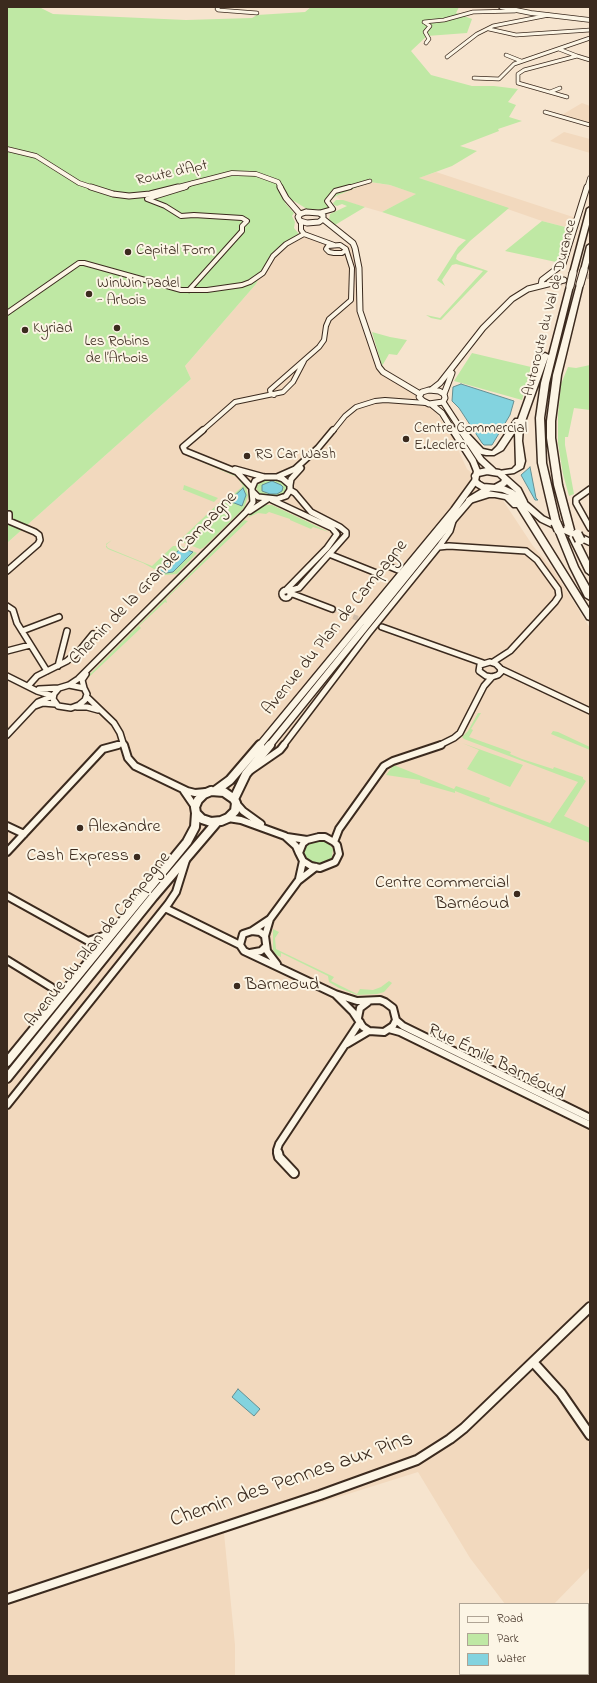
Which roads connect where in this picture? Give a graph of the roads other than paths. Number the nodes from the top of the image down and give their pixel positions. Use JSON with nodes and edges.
{"nodes":[{"id":1,"x":219,"y":7,"type":"edge"},
{"id":2,"x":501,"y":7,"type":"edge"},
{"id":3,"x":515,"y":11,"type":"junction"},
{"id":4,"x":257,"y":13,"type":"dead end"},
{"id":5,"x":549,"y":15,"type":"junction"},
{"id":6,"x":590,"y":16,"type":"edge"},
{"id":7,"x":583,"y":19,"type":"junction"},
{"id":8,"x":590,"y":20,"type":"edge"},
{"id":9,"x":488,"y":29,"type":"junction"},
{"id":10,"x":590,"y":30,"type":"edge"},
{"id":11,"x":590,"y":38,"type":"edge"},
{"id":12,"x":426,"y":43,"type":"dead end"},
{"id":13,"x":559,"y":49,"type":"junction"},
{"id":14,"x":506,"y":55,"type":"dead end"},
{"id":15,"x":577,"y":56,"type":"junction"},
{"id":16,"x":447,"y":57,"type":"dead end"},
{"id":17,"x":590,"y":60,"type":"edge"},
{"id":18,"x":520,"y":61,"type":"junction"},
{"id":19,"x":474,"y":78,"type":"dead end"},
{"id":20,"x":531,"y":82,"type":"dead end"},
{"id":21,"x":527,"y":85,"type":"junction"},
{"id":22,"x":560,"y":88,"type":"dead end"},
{"id":23,"x":550,"y":92,"type":"junction"},
{"id":24,"x":567,"y":97,"type":"dead end"},
{"id":25,"x":545,"y":112,"type":"dead end"},
{"id":26,"x":590,"y":125,"type":"edge"},
{"id":27,"x":7,"y":149,"type":"edge"},
{"id":28,"x":590,"y":178,"type":"edge"},
{"id":29,"x":370,"y":181,"type":"dead end"},
{"id":30,"x":192,"y":183,"type":"junction"},
{"id":31,"x":290,"y":203,"type":"junction"},
{"id":32,"x":333,"y":209,"type":"junction"},
{"id":33,"x":590,"y":209,"type":"edge"},
{"id":34,"x":310,"y":212,"type":"junction"},
{"id":35,"x":319,"y":213,"type":"junction"},
{"id":36,"x":300,"y":214,"type":"junction"},
{"id":37,"x":324,"y":218,"type":"junction"},
{"id":38,"x":302,"y":222,"type":"junction"},
{"id":39,"x":314,"y":223,"type":"junction"},
{"id":40,"x":336,"y":230,"type":"junction"},
{"id":41,"x":304,"y":233,"type":"junction"},
{"id":42,"x":323,"y":241,"type":"junction"},
{"id":43,"x":334,"y":245,"type":"junction"},
{"id":44,"x":328,"y":246,"type":"junction"},
{"id":45,"x":590,"y":246,"type":"edge"},
{"id":46,"x":346,"y":250,"type":"junction"},
{"id":47,"x":337,"y":254,"type":"junction"},
{"id":48,"x":349,"y":258,"type":"junction"},
{"id":49,"x":553,"y":273,"type":"junction"},
{"id":50,"x":564,"y":280,"type":"tunnel mouth"},
{"id":51,"x":549,"y":283,"type":"junction"},
{"id":52,"x":557,"y":284,"type":"tunnel mouth"},
{"id":53,"x":541,"y":285,"type":"junction"},
{"id":54,"x":570,"y":287,"type":"junction"},
{"id":55,"x":189,"y":290,"type":"junction"},
{"id":56,"x":521,"y":298,"type":"junction"},
{"id":57,"x":7,"y":313,"type":"edge"},
{"id":58,"x":484,"y":328,"type":"junction"},
{"id":59,"x":459,"y":360,"type":"junction"},
{"id":60,"x":304,"y":361,"type":"junction"},
{"id":61,"x":283,"y":378,"type":"junction"},
{"id":62,"x":294,"y":380,"type":"junction"},
{"id":63,"x":401,"y":381,"type":"junction"},
{"id":64,"x":270,"y":390,"type":"junction"},
{"id":65,"x":430,"y":390,"type":"junction"},
{"id":66,"x":444,"y":394,"type":"junction"},
{"id":67,"x":274,"y":395,"type":"junction"},
{"id":68,"x":420,"y":396,"type":"junction"},
{"id":69,"x":256,"y":397,"type":"junction"},
{"id":70,"x":530,"y":397,"type":"junction"},
{"id":71,"x":394,"y":401,"type":"junction"},
{"id":72,"x":406,"y":402,"type":"junction"},
{"id":73,"x":443,"y":402,"type":"junction"},
{"id":74,"x":429,"y":403,"type":"junction"},
{"id":75,"x":466,"y":436,"type":"junction"},
{"id":76,"x":219,"y":464,"type":"junction"},
{"id":77,"x":496,"y":472,"type":"junction"},
{"id":78,"x":264,"y":477,"type":"junction"},
{"id":79,"x":277,"y":477,"type":"junction"},
{"id":80,"x":475,"y":478,"type":"junction"},
{"id":81,"x":505,"y":479,"type":"junction"},
{"id":82,"x":290,"y":488,"type":"junction"},
{"id":83,"x":492,"y":488,"type":"junction"},
{"id":84,"x":252,"y":489,"type":"junction"},
{"id":85,"x":590,"y":489,"type":"edge"},
{"id":86,"x":514,"y":495,"type":"joint"},
{"id":87,"x":270,"y":500,"type":"junction"},
{"id":88,"x":470,"y":500,"type":"junction"},
{"id":89,"x":524,"y":507,"type":"junction"},
{"id":90,"x":9,"y":514,"type":"dead end"},
{"id":91,"x":454,"y":519,"type":"junction"},
{"id":92,"x":590,"y":528,"type":"edge"},
{"id":93,"x":575,"y":535,"type":"junction"},
{"id":94,"x":446,"y":537,"type":"junction"},
{"id":95,"x":590,"y":542,"type":"edge"},
{"id":96,"x":439,"y":547,"type":"junction"},
{"id":97,"x":460,"y":547,"type":"junction"},
{"id":98,"x":330,"y":554,"type":"junction"},
{"id":99,"x":590,"y":561,"type":"edge"},
{"id":100,"x":386,"y":565,"type":"dead end"},
{"id":101,"x":398,"y":570,"type":"dead end"},
{"id":102,"x":7,"y":571,"type":"edge"},
{"id":103,"x":590,"y":572,"type":"edge"},
{"id":104,"x":379,"y":574,"type":"dead end"},
{"id":105,"x":299,"y":588,"type":"junction"},
{"id":106,"x":288,"y":593,"type":"junction"},
{"id":107,"x":296,"y":596,"type":"junction"},
{"id":108,"x":590,"y":597,"type":"edge"},
{"id":109,"x":7,"y":606,"type":"edge"},
{"id":110,"x":332,"y":610,"type":"tunnel mouth"},
{"id":111,"x":59,"y":617,"type":"dead end"},
{"id":112,"x":590,"y":617,"type":"edge"},
{"id":113,"x":382,"y":627,"type":"tunnel mouth"},
{"id":114,"x":67,"y":631,"type":"dead end"},
{"id":115,"x":22,"y":632,"type":"junction"},
{"id":116,"x":93,"y":634,"type":"dead end"},
{"id":117,"x":30,"y":645,"type":"junction"},
{"id":118,"x":7,"y":651,"type":"edge"},
{"id":119,"x":462,"y":656,"type":"junction"},
{"id":120,"x":483,"y":663,"type":"junction"},
{"id":121,"x":58,"y":666,"type":"junction"},
{"id":122,"x":498,"y":666,"type":"junction"},
{"id":123,"x":478,"y":669,"type":"junction"},
{"id":124,"x":47,"y":671,"type":"junction"},
{"id":125,"x":483,"y":675,"type":"junction"},
{"id":126,"x":7,"y":676,"type":"edge"},
{"id":127,"x":495,"y":676,"type":"junction"},
{"id":128,"x":529,"y":683,"type":"junction"},
{"id":129,"x":69,"y":685,"type":"junction"},
{"id":130,"x":29,"y":686,"type":"junction"},
{"id":131,"x":484,"y":686,"type":"junction"},
{"id":132,"x":59,"y":688,"type":"junction"},
{"id":133,"x":84,"y":688,"type":"junction"},
{"id":134,"x":53,"y":696,"type":"junction"},
{"id":135,"x":87,"y":697,"type":"junction"},
{"id":136,"x":36,"y":704,"type":"junction"},
{"id":137,"x":56,"y":704,"type":"junction"},
{"id":138,"x":76,"y":707,"type":"junction"},
{"id":139,"x":590,"y":711,"type":"edge"},
{"id":140,"x":103,"y":713,"type":"junction"},
{"id":141,"x":7,"y":735,"type":"edge"},
{"id":142,"x":122,"y":743,"type":"junction"},
{"id":143,"x":246,"y":774,"type":"junction"},
{"id":144,"x":176,"y":786,"type":"junction"},
{"id":145,"x":211,"y":792,"type":"junction"},
{"id":146,"x":235,"y":801,"type":"junction"},
{"id":147,"x":196,"y":810,"type":"junction"},
{"id":148,"x":228,"y":818,"type":"junction"},
{"id":149,"x":217,"y":822,"type":"junction"},
{"id":150,"x":342,"y":824,"type":"junction"},
{"id":151,"x":7,"y":826,"type":"edge"},
{"id":152,"x":266,"y":828,"type":"junction"},
{"id":153,"x":24,"y":834,"type":"junction"},
{"id":154,"x":285,"y":836,"type":"junction"},
{"id":155,"x":325,"y":837,"type":"junction"},
{"id":156,"x":308,"y":840,"type":"junction"},
{"id":157,"x":334,"y":842,"type":"junction"},
{"id":158,"x":7,"y":852,"type":"edge"},
{"id":159,"x":299,"y":853,"type":"junction"},
{"id":160,"x":187,"y":857,"type":"junction"},
{"id":161,"x":303,"y":861,"type":"junction"},
{"id":162,"x":316,"y":867,"type":"junction"},
{"id":163,"x":298,"y":881,"type":"junction"},
{"id":164,"x":7,"y":896,"type":"edge"},
{"id":165,"x":165,"y":908,"type":"junction"},
{"id":166,"x":270,"y":919,"type":"junction"},
{"id":167,"x":252,"y":931,"type":"junction"},
{"id":168,"x":112,"y":933,"type":"junction"},
{"id":169,"x":265,"y":936,"type":"junction"},
{"id":170,"x":240,"y":945,"type":"junction"},
{"id":171,"x":266,"y":946,"type":"junction"},
{"id":172,"x":248,"y":953,"type":"junction"},
{"id":173,"x":7,"y":960,"type":"edge"},
{"id":174,"x":278,"y":966,"type":"junction"},
{"id":175,"x":51,"y":987,"type":"dead end"},
{"id":176,"x":335,"y":994,"type":"junction"},
{"id":177,"x":368,"y":1002,"type":"junction"},
{"id":178,"x":359,"y":1020,"type":"junction"},
{"id":179,"x":396,"y":1020,"type":"junction"},
{"id":180,"x":389,"y":1030,"type":"junction"},
{"id":181,"x":369,"y":1031,"type":"junction"},
{"id":182,"x":345,"y":1044,"type":"junction"},
{"id":183,"x":7,"y":1062,"type":"edge"},
{"id":184,"x":7,"y":1078,"type":"edge"},
{"id":185,"x":7,"y":1105,"type":"edge"},
{"id":186,"x":590,"y":1118,"type":"edge"},
{"id":187,"x":590,"y":1125,"type":"edge"},
{"id":188,"x":294,"y":1173,"type":"dead end"},
{"id":189,"x":590,"y":1307,"type":"edge"},
{"id":190,"x":533,"y":1362,"type":"junction"},
{"id":191,"x":590,"y":1435,"type":"edge"},
{"id":192,"x":7,"y":1599,"type":"edge"}],
"edges":[{"from":1,"to":4,"type":"street"},
{"from":2,"to":3,"type":"main road"},
{"from":3,"to":5,"type":"main road"},
{"from":3,"to":12,"type":"street"},
{"from":5,"to":7,"type":"main road"},
{"from":5,"to":9,"type":"street"},
{"from":6,"to":7,"type":"street"},
{"from":7,"to":8,"type":"main road"},
{"from":9,"to":10,"type":"street"},
{"from":9,"to":16,"type":"street"},
{"from":11,"to":13,"type":"street"},
{"from":13,"to":15,"type":"street"},
{"from":13,"to":18,"type":"street"},
{"from":14,"to":18,"type":"street"},
{"from":15,"to":17,"type":"street"},
{"from":15,"to":21,"type":"street"},
{"from":18,"to":19,"type":"street"},
{"from":20,"to":21,"type":"street"},
{"from":21,"to":23,"type":"street"},
{"from":22,"to":23,"type":"street"},
{"from":23,"to":24,"type":"street"},
{"from":25,"to":26,"type":"street"},
{"from":27,"to":30,"type":"main road","name":"Route d'Apt"},
{"from":28,"to":49,"type":"main road"},
{"from":29,"to":32,"type":"street"},
{"from":30,"to":31,"type":"main road","name":"Route d'Apt"},
{"from":30,"to":55,"type":"street"},
{"from":31,"to":34,"type":"main road"},
{"from":31,"to":36,"type":"main road","name":"Route d'Apt"},
{"from":32,"to":35,"type":"street"},
{"from":32,"to":37,"type":"street"},
{"from":33,"to":54,"type":"highway","name":"Autoroute du Val de Durance","bridge":true},
{"from":34,"to":35,"type":"main road"},
{"from":34,"to":36,"type":"main road"},
{"from":35,"to":37,"type":"main road"},
{"from":36,"to":38,"type":"main road"},
{"from":37,"to":39,"type":"main road"},
{"from":37,"to":40,"type":"main road"},
{"from":38,"to":39,"type":"main road"},
{"from":38,"to":41,"type":"street"},
{"from":39,"to":40,"type":"main road"},
{"from":39,"to":41,"type":"street"},
{"from":40,"to":63,"type":"main road"},
{"from":41,"to":42,"type":"street"},
{"from":41,"to":55,"type":"street"},
{"from":42,"to":43,"type":"street"},
{"from":42,"to":44,"type":"street"},
{"from":43,"to":44,"type":"street"},
{"from":43,"to":46,"type":"street"},
{"from":44,"to":47,"type":"street"},
{"from":45,"to":93,"type":"highway","name":"Autoroute du Val de Durance","bridge":true},
{"from":46,"to":47,"type":"street"},
{"from":46,"to":48,"type":"street"},
{"from":47,"to":48,"type":"street"},
{"from":48,"to":60,"type":"street"},
{"from":49,"to":51,"type":"main road"},
{"from":49,"to":53,"type":"main road"},
{"from":50,"to":51,"type":"main road"},
{"from":51,"to":53,"type":"main road"},
{"from":51,"to":56,"type":"street"},
{"from":52,"to":56,"type":"main road"},
{"from":53,"to":58,"type":"main road"},
{"from":54,"to":70,"type":"highway"},
{"from":54,"to":108,"type":"highway","name":"Autoroute du Val de Durance"},
{"from":55,"to":57,"type":"street"},
{"from":56,"to":58,"type":"main road"},
{"from":58,"to":59,"type":"main road"},
{"from":59,"to":65,"type":"main road"},
{"from":59,"to":66,"type":"main road"},
{"from":60,"to":61,"type":"street"},
{"from":60,"to":62,"type":"street"},
{"from":61,"to":62,"type":"street"},
{"from":61,"to":64,"type":"street"},
{"from":62,"to":67,"type":"street"},
{"from":63,"to":65,"type":"main road"},
{"from":63,"to":68,"type":"main road"},
{"from":64,"to":67,"type":"street"},
{"from":64,"to":69,"type":"street"},
{"from":65,"to":66,"type":"main road"},
{"from":65,"to":68,"type":"main road"},
{"from":66,"to":73,"type":"main road"},
{"from":67,"to":69,"type":"street"},
{"from":68,"to":72,"type":"street"},
{"from":68,"to":74,"type":"main road"},
{"from":69,"to":76,"type":"street"},
{"from":70,"to":75,"type":"highway"},
{"from":70,"to":77,"type":"highway"},
{"from":71,"to":72,"type":"street"},
{"from":71,"to":79,"type":"street"},
{"from":71,"to":82,"type":"street"},
{"from":72,"to":74,"type":"street"},
{"from":73,"to":74,"type":"main road"},
{"from":73,"to":75,"type":"main road"},
{"from":74,"to":80,"type":"main road"},
{"from":75,"to":77,"type":"main road"},
{"from":76,"to":78,"type":"street"},
{"from":76,"to":84,"type":"street"},
{"from":77,"to":80,"type":"main road"},
{"from":77,"to":81,"type":"main road"},
{"from":78,"to":79,"type":"street"},
{"from":78,"to":84,"type":"street"},
{"from":79,"to":82,"type":"street"},
{"from":80,"to":83,"type":"main road"},
{"from":80,"to":145,"type":"main road","name":"Avenue du Plan de Campagne"},
{"from":81,"to":83,"type":"main road","name":"Avenue du Plan de Campagne"},
{"from":81,"to":89,"type":"main road"},
{"from":82,"to":87,"type":"street"},
{"from":82,"to":98,"type":"street"},
{"from":83,"to":86,"type":"main road"},
{"from":83,"to":88,"type":"main road","name":"Avenue du Plan de Campagne"},
{"from":84,"to":87,"type":"street"},
{"from":84,"to":129,"type":"street","name":"Chemin de la Grande Campagne"},
{"from":85,"to":92,"type":"street"},
{"from":86,"to":89,"type":"highway"},
{"from":87,"to":106,"type":"street"},
{"from":87,"to":133,"type":"street","name":"Chemin de la Grande Campagne"},
{"from":88,"to":89,"type":"highway"},
{"from":88,"to":91,"type":"main road","name":"Avenue du Plan de Campagne"},
{"from":89,"to":95,"type":"main road"},
{"from":89,"to":112,"type":"highway"},
{"from":90,"to":102,"type":"street"},
{"from":91,"to":94,"type":"street"},
{"from":91,"to":143,"type":"main road","name":"Avenue du Plan de Campagne"},
{"from":93,"to":99,"type":"highway"},
{"from":93,"to":103,"type":"highway"},
{"from":94,"to":96,"type":"street"},
{"from":94,"to":97,"type":"street"},
{"from":96,"to":97,"type":"street"},
{"from":96,"to":143,"type":"street"},
{"from":97,"to":122,"type":"street"},
{"from":98,"to":104,"type":"street"},
{"from":98,"to":105,"type":"street"},
{"from":100,"to":101,"type":"street"},
{"from":105,"to":106,"type":"street"},
{"from":105,"to":107,"type":"street"},
{"from":106,"to":107,"type":"street"},
{"from":107,"to":110,"type":"street"},
{"from":109,"to":115,"type":"street"},
{"from":111,"to":115,"type":"street"},
{"from":113,"to":119,"type":"street"},
{"from":114,"to":121,"type":"street"},
{"from":115,"to":117,"type":"street"},
{"from":116,"to":121,"type":"street"},
{"from":117,"to":118,"type":"street"},
{"from":117,"to":124,"type":"street"},
{"from":119,"to":120,"type":"street"},
{"from":119,"to":123,"type":"street"},
{"from":120,"to":122,"type":"street"},
{"from":120,"to":123,"type":"street"},
{"from":121,"to":124,"type":"street"},
{"from":122,"to":127,"type":"street"},
{"from":122,"to":128,"type":"street"},
{"from":123,"to":125,"type":"street"},
{"from":124,"to":130,"type":"street"},
{"from":125,"to":127,"type":"street"},
{"from":125,"to":131,"type":"street"},
{"from":126,"to":130,"type":"street"},
{"from":127,"to":128,"type":"street"},
{"from":127,"to":131,"type":"street"},
{"from":128,"to":139,"type":"street"},
{"from":129,"to":132,"type":"street"},
{"from":129,"to":133,"type":"street"},
{"from":130,"to":132,"type":"street"},
{"from":130,"to":134,"type":"street"},
{"from":130,"to":136,"type":"street"},
{"from":131,"to":150,"type":"street"},
{"from":132,"to":134,"type":"street"},
{"from":133,"to":135,"type":"street"},
{"from":134,"to":136,"type":"street"},
{"from":134,"to":137,"type":"street"},
{"from":135,"to":138,"type":"street"},
{"from":135,"to":140,"type":"street"},
{"from":136,"to":137,"type":"street"},
{"from":136,"to":141,"type":"street"},
{"from":137,"to":138,"type":"street"},
{"from":138,"to":140,"type":"street"},
{"from":140,"to":142,"type":"street"},
{"from":142,"to":144,"type":"street"},
{"from":142,"to":153,"type":"street"},
{"from":143,"to":146,"type":"main road","name":"Avenue du Plan de Campagne"},
{"from":144,"to":145,"type":"street"},
{"from":144,"to":147,"type":"street"},
{"from":145,"to":146,"type":"main road"},
{"from":145,"to":147,"type":"main road"},
{"from":146,"to":148,"type":"main road"},
{"from":146,"to":152,"type":"street"},
{"from":147,"to":149,"type":"main road"},
{"from":147,"to":168,"type":"main road","name":"Avenue du Plan de Campagne"},
{"from":148,"to":149,"type":"main road"},
{"from":148,"to":152,"type":"street"},
{"from":149,"to":160,"type":"main road","name":"Avenue du Plan de Campagne"},
{"from":150,"to":155,"type":"street"},
{"from":150,"to":157,"type":"street"},
{"from":151,"to":153,"type":"street"},
{"from":152,"to":154,"type":"street"},
{"from":153,"to":158,"type":"street"},
{"from":154,"to":156,"type":"street"},
{"from":154,"to":159,"type":"street"},
{"from":155,"to":156,"type":"street"},
{"from":155,"to":157,"type":"street"},
{"from":156,"to":159,"type":"street"},
{"from":157,"to":162,"type":"street"},
{"from":159,"to":161,"type":"street"},
{"from":160,"to":165,"type":"street"},
{"from":160,"to":184,"type":"main road","name":"Avenue du Plan de Campagne"},
{"from":161,"to":162,"type":"street"},
{"from":161,"to":163,"type":"street"},
{"from":162,"to":163,"type":"street"},
{"from":163,"to":166,"type":"street"},
{"from":164,"to":168,"type":"street"},
{"from":165,"to":170,"type":"street"},
{"from":165,"to":185,"type":"street"},
{"from":166,"to":167,"type":"street"},
{"from":166,"to":169,"type":"street"},
{"from":167,"to":169,"type":"street"},
{"from":167,"to":170,"type":"street"},
{"from":168,"to":183,"type":"main road","name":"Avenue du Plan de Campagne"},
{"from":169,"to":171,"type":"street"},
{"from":170,"to":172,"type":"street"},
{"from":171,"to":172,"type":"street"},
{"from":171,"to":174,"type":"street"},
{"from":172,"to":174,"type":"street","name":"Rue Émile Barnéoud"},
{"from":173,"to":175,"type":"street"},
{"from":174,"to":176,"type":"street","name":"Rue Émile Barnéoud"},
{"from":176,"to":177,"type":"street","name":"Rue Émile Barnéoud"},
{"from":176,"to":178,"type":"street","name":"Rue Émile Barnéoud"},
{"from":177,"to":178,"type":"street"},
{"from":177,"to":179,"type":"street","name":"Rue Émile Barnéoud"},
{"from":178,"to":181,"type":"street","name":"Rue Émile Barnéoud"},
{"from":178,"to":182,"type":"street"},
{"from":179,"to":180,"type":"street"},
{"from":179,"to":186,"type":"street","name":"Rue Émile Barnéoud"},
{"from":180,"to":181,"type":"street","name":"Rue Émile Barnéoud"},
{"from":180,"to":187,"type":"street","name":"Rue Émile Barnéoud"},
{"from":181,"to":182,"type":"street"},
{"from":182,"to":188,"type":"street"},
{"from":189,"to":190,"type":"street","name":"Chemin des Pennes aux Pins"},
{"from":190,"to":191,"type":"street"},
{"from":190,"to":192,"type":"street","name":"Chemin des Pennes aux Pins"}]}
